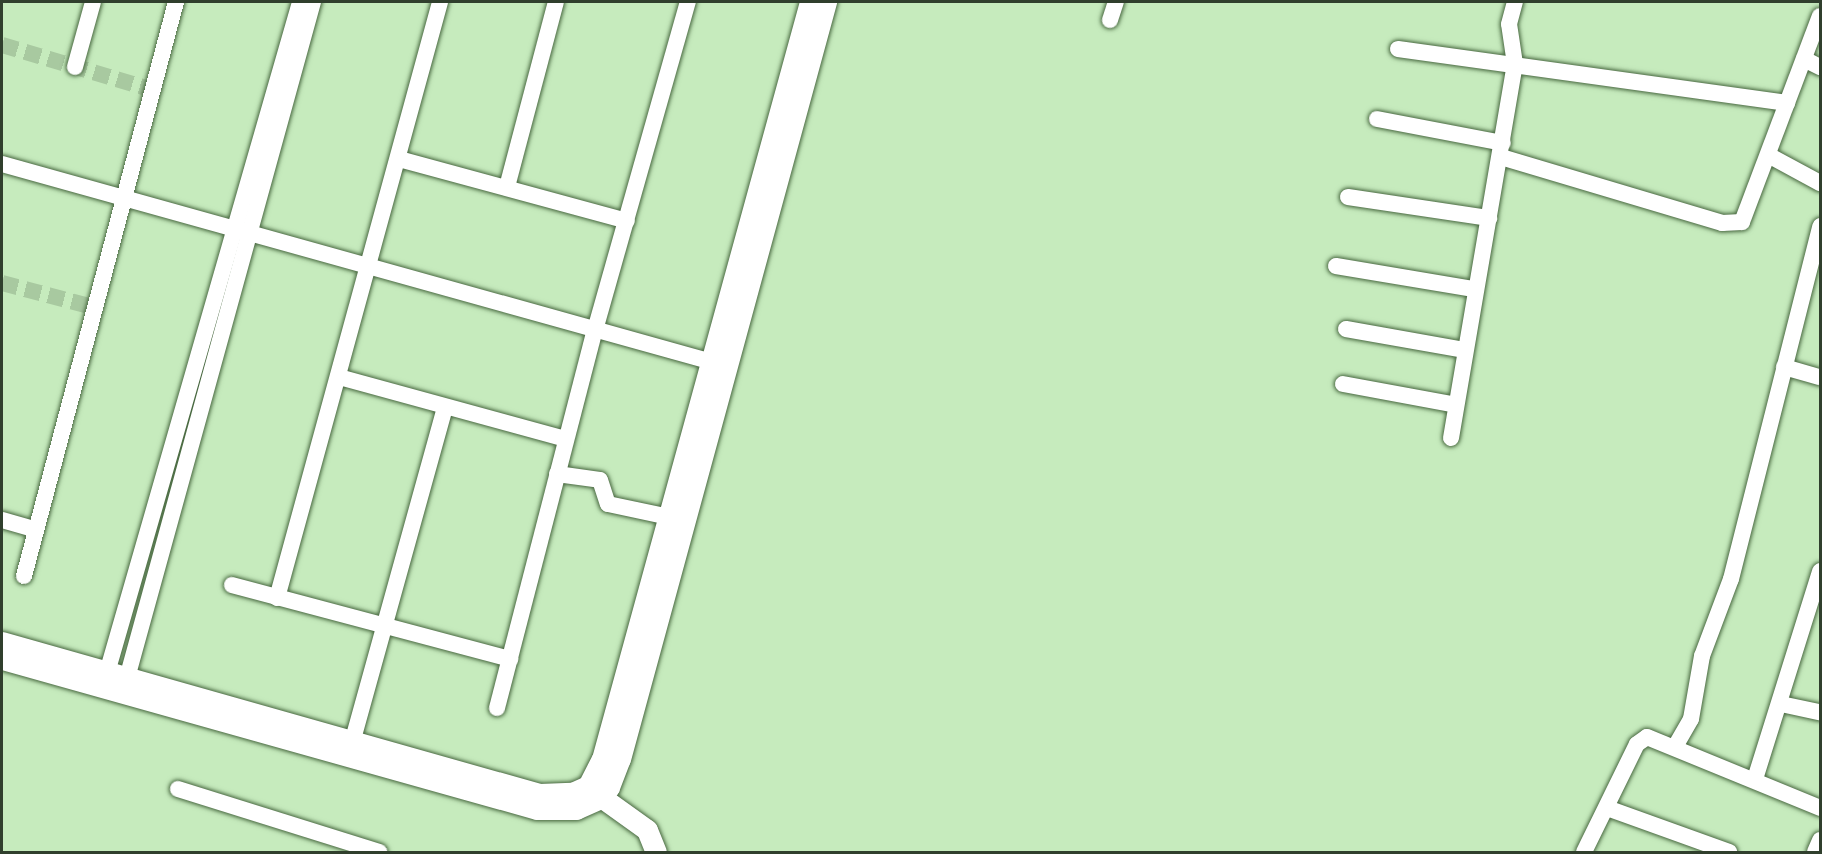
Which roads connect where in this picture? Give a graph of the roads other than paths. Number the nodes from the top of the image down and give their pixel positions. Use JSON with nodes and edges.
{"nodes":[{"id":1,"x":93,"y":2,"type":"edge"},
{"id":2,"x":176,"y":2,"type":"edge"},
{"id":3,"x":300,"y":2,"type":"edge"},
{"id":4,"x":314,"y":2,"type":"edge"},
{"id":5,"x":440,"y":2,"type":"edge"},
{"id":6,"x":556,"y":2,"type":"edge"},
{"id":7,"x":688,"y":2,"type":"edge"},
{"id":8,"x":810,"y":2,"type":"edge"},
{"id":9,"x":826,"y":2,"type":"edge"},
{"id":10,"x":1116,"y":2,"type":"edge"},
{"id":11,"x":1515,"y":2,"type":"edge"},
{"id":12,"x":1821,"y":16,"type":"edge"},
{"id":13,"x":1110,"y":20,"type":"dead end"},
{"id":14,"x":1398,"y":49,"type":"dead end"},
{"id":15,"x":1804,"y":59,"type":"junction"},
{"id":16,"x":1515,"y":64,"type":"junction"},
{"id":17,"x":75,"y":67,"type":"dead end"},
{"id":18,"x":1821,"y":67,"type":"edge"},
{"id":19,"x":1786,"y":103,"type":"junction"},
{"id":20,"x":1377,"y":119,"type":"dead end"},
{"id":21,"x":1502,"y":150,"type":"junction"},
{"id":22,"x":1770,"y":156,"type":"junction"},
{"id":23,"x":399,"y":159,"type":"junction"},
{"id":24,"x":2,"y":164,"type":"edge"},
{"id":25,"x":1821,"y":183,"type":"edge"},
{"id":26,"x":507,"y":187,"type":"junction"},
{"id":27,"x":122,"y":198,"type":"junction"},
{"id":28,"x":1348,"y":198,"type":"dead end"},
{"id":29,"x":1489,"y":218,"type":"junction"},
{"id":30,"x":627,"y":221,"type":"junction"},
{"id":31,"x":1821,"y":226,"type":"edge"},
{"id":32,"x":242,"y":232,"type":"junction"},
{"id":33,"x":366,"y":264,"type":"junction"},
{"id":34,"x":1336,"y":266,"type":"dead end"},
{"id":35,"x":1474,"y":289,"type":"junction"},
{"id":36,"x":1346,"y":329,"type":"dead end"},
{"id":37,"x":595,"y":330,"type":"junction"},
{"id":38,"x":1465,"y":350,"type":"junction"},
{"id":39,"x":719,"y":364,"type":"junction"},
{"id":40,"x":1784,"y":367,"type":"junction"},
{"id":41,"x":339,"y":377,"type":"junction"},
{"id":42,"x":1821,"y":377,"type":"edge"},
{"id":43,"x":1343,"y":384,"type":"dead end"},
{"id":44,"x":1456,"y":405,"type":"junction"},
{"id":45,"x":445,"y":408,"type":"junction"},
{"id":46,"x":1451,"y":438,"type":"dead end"},
{"id":47,"x":566,"y":439,"type":"junction"},
{"id":48,"x":557,"y":474,"type":"junction"},
{"id":49,"x":669,"y":517,"type":"junction"},
{"id":50,"x":2,"y":520,"type":"edge"},
{"id":51,"x":34,"y":529,"type":"junction"},
{"id":52,"x":1821,"y":571,"type":"edge"},
{"id":53,"x":24,"y":576,"type":"dead end"},
{"id":54,"x":231,"y":585,"type":"dead end"},
{"id":55,"x":278,"y":597,"type":"junction"},
{"id":56,"x":384,"y":626,"type":"junction"},
{"id":57,"x":2,"y":642,"type":"edge"},
{"id":58,"x":2,"y":659,"type":"edge"},
{"id":59,"x":510,"y":659,"type":"junction"},
{"id":60,"x":115,"y":682,"type":"junction"},
{"id":61,"x":1781,"y":704,"type":"junction"},
{"id":62,"x":497,"y":708,"type":"dead end"},
{"id":63,"x":1821,"y":712,"type":"edge"},
{"id":64,"x":1676,"y":746,"type":"junction"},
{"id":65,"x":351,"y":747,"type":"junction"},
{"id":66,"x":1755,"y":779,"type":"junction"},
{"id":67,"x":178,"y":789,"type":"dead end"},
{"id":68,"x":593,"y":792,"type":"junction"},
{"id":69,"x":1608,"y":808,"type":"junction"},
{"id":70,"x":1821,"y":808,"type":"edge"},
{"id":71,"x":1821,"y":840,"type":"edge"},
{"id":72,"x":379,"y":852,"type":"edge"},
{"id":73,"x":656,"y":852,"type":"edge"},
{"id":74,"x":1584,"y":852,"type":"edge"},
{"id":75,"x":1729,"y":852,"type":"edge"},
{"id":76,"x":1815,"y":852,"type":"edge"}],
"edges":[{"from":1,"to":17,"type":"street"},
{"from":2,"to":27,"type":"street"},
{"from":3,"to":32,"type":"street"},
{"from":4,"to":32,"type":"street"},
{"from":5,"to":23,"type":"street"},
{"from":6,"to":26,"type":"street"},
{"from":7,"to":30,"type":"street"},
{"from":8,"to":39,"type":"street"},
{"from":9,"to":39,"type":"street"},
{"from":10,"to":13,"type":"street"},
{"from":11,"to":16,"type":"street"},
{"from":12,"to":15,"type":"street"},
{"from":14,"to":16,"type":"street"},
{"from":15,"to":18,"type":"street"},
{"from":15,"to":19,"type":"street"},
{"from":16,"to":19,"type":"street"},
{"from":16,"to":21,"type":"street"},
{"from":19,"to":22,"type":"street"},
{"from":20,"to":21,"type":"street"},
{"from":21,"to":22,"type":"street"},
{"from":21,"to":29,"type":"street"},
{"from":22,"to":25,"type":"street"},
{"from":23,"to":26,"type":"street"},
{"from":23,"to":33,"type":"street"},
{"from":24,"to":27,"type":"street"},
{"from":26,"to":30,"type":"street"},
{"from":27,"to":32,"type":"street"},
{"from":27,"to":51,"type":"street"},
{"from":28,"to":29,"type":"street"},
{"from":29,"to":35,"type":"street"},
{"from":30,"to":37,"type":"street"},
{"from":31,"to":40,"type":"street"},
{"from":32,"to":33,"type":"street"},
{"from":32,"to":60,"type":"street"},
{"from":33,"to":37,"type":"street"},
{"from":33,"to":41,"type":"street"},
{"from":34,"to":35,"type":"street"},
{"from":35,"to":38,"type":"street"},
{"from":36,"to":38,"type":"street"},
{"from":37,"to":39,"type":"street"},
{"from":37,"to":47,"type":"street"},
{"from":38,"to":44,"type":"street"},
{"from":39,"to":49,"type":"street"},
{"from":39,"to":68,"type":"street"},
{"from":40,"to":42,"type":"street"},
{"from":40,"to":64,"type":"street"},
{"from":41,"to":45,"type":"street"},
{"from":41,"to":55,"type":"street"},
{"from":43,"to":44,"type":"street"},
{"from":44,"to":46,"type":"street"},
{"from":45,"to":47,"type":"street"},
{"from":45,"to":56,"type":"street"},
{"from":47,"to":48,"type":"street"},
{"from":48,"to":49,"type":"street"},
{"from":48,"to":59,"type":"street"},
{"from":49,"to":68,"type":"street"},
{"from":50,"to":51,"type":"street"},
{"from":51,"to":53,"type":"street"},
{"from":52,"to":61,"type":"street"},
{"from":54,"to":55,"type":"street"},
{"from":55,"to":56,"type":"street"},
{"from":56,"to":59,"type":"street"},
{"from":56,"to":65,"type":"street"},
{"from":57,"to":60,"type":"street"},
{"from":58,"to":60,"type":"street"},
{"from":59,"to":62,"type":"street"},
{"from":60,"to":65,"type":"street"},
{"from":61,"to":63,"type":"street"},
{"from":61,"to":66,"type":"street"},
{"from":64,"to":66,"type":"street"},
{"from":64,"to":69,"type":"street"},
{"from":65,"to":68,"type":"street"},
{"from":66,"to":70,"type":"street"},
{"from":67,"to":72,"type":"street"},
{"from":68,"to":73,"type":"street"},
{"from":69,"to":74,"type":"street"},
{"from":69,"to":75,"type":"street"},
{"from":71,"to":76,"type":"street"}]}
